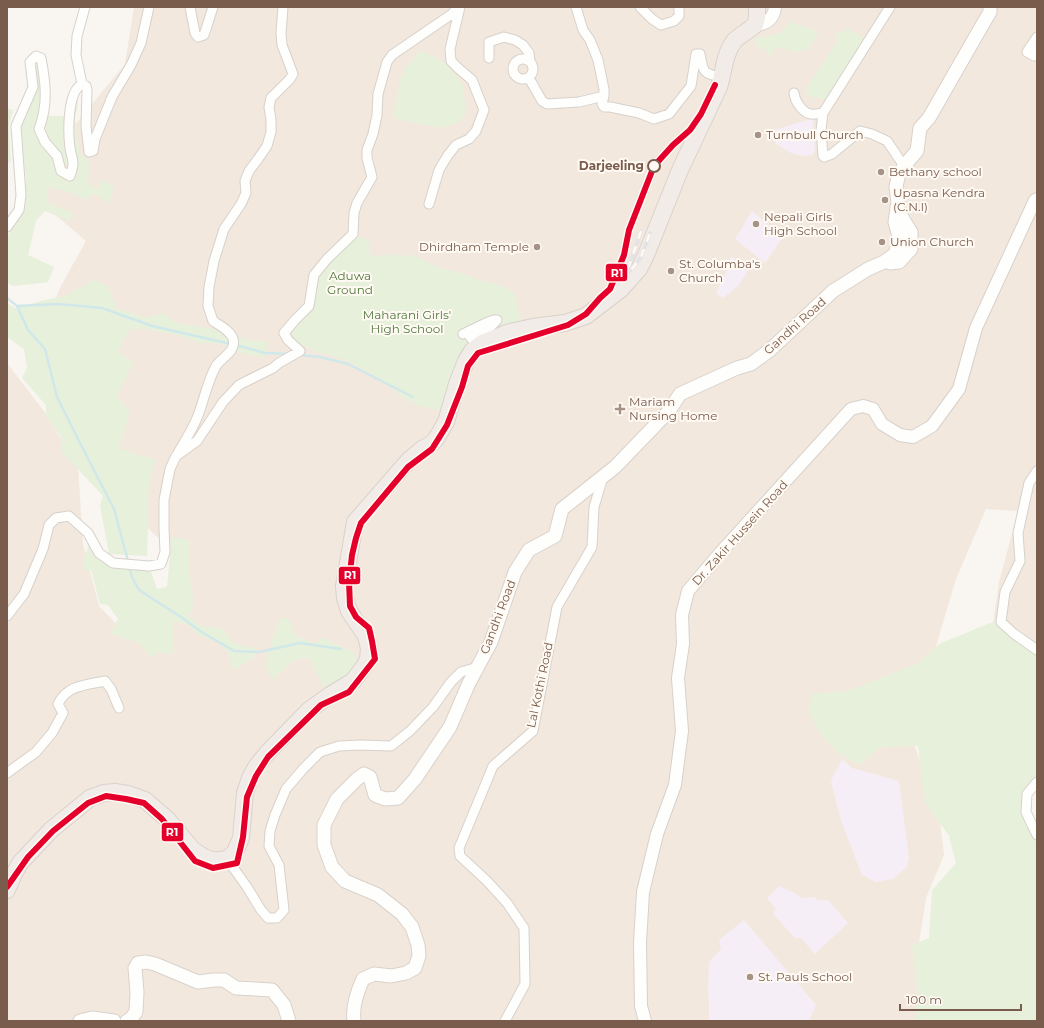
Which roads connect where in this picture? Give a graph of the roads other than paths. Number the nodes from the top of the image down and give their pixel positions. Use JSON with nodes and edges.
{"nodes":[{"id":1,"x":85,"y":7,"type":"edge"},
{"id":2,"x":149,"y":7,"type":"edge"},
{"id":3,"x":190,"y":7,"type":"edge"},
{"id":4,"x":213,"y":7,"type":"edge"},
{"id":5,"x":283,"y":7,"type":"edge"},
{"id":6,"x":459,"y":7,"type":"edge"},
{"id":7,"x":576,"y":7,"type":"edge"},
{"id":8,"x":640,"y":7,"type":"edge"},
{"id":9,"x":679,"y":7,"type":"edge"},
{"id":10,"x":757,"y":7,"type":"edge"},
{"id":11,"x":775,"y":7,"type":"edge"},
{"id":12,"x":890,"y":7,"type":"edge"},
{"id":13,"x":990,"y":7,"type":"edge"},
{"id":14,"x":756,"y":25,"type":"junction"},
{"id":15,"x":1037,"y":37,"type":"edge"},
{"id":16,"x":1037,"y":51,"type":"edge"},
{"id":17,"x":489,"y":58,"type":"dead end"},
{"id":18,"x":530,"y":61,"type":"junction"},
{"id":19,"x":722,"y":77,"type":"junction"},
{"id":20,"x":529,"y":78,"type":"junction"},
{"id":21,"x":82,"y":84,"type":"junction"},
{"id":22,"x":794,"y":93,"type":"dead end"},
{"id":23,"x":604,"y":96,"type":"junction"},
{"id":24,"x":823,"y":112,"type":"junction"},
{"id":25,"x":904,"y":166,"type":"junction"},
{"id":26,"x":1037,"y":199,"type":"edge"},
{"id":27,"x":429,"y":204,"type":"dead end"},
{"id":28,"x":7,"y":227,"type":"edge"},
{"id":29,"x":533,"y":327,"type":"junction"},
{"id":30,"x":463,"y":334,"type":"dead end"},
{"id":31,"x":176,"y":456,"type":"junction"},
{"id":32,"x":1037,"y":471,"type":"edge"},
{"id":33,"x":603,"y":476,"type":"junction"},
{"id":34,"x":7,"y":616,"type":"edge"},
{"id":35,"x":1037,"y":650,"type":"edge"},
{"id":36,"x":478,"y":667,"type":"junction"},
{"id":37,"x":119,"y":708,"type":"dead end"},
{"id":38,"x":7,"y":773,"type":"edge"},
{"id":39,"x":1037,"y":782,"type":"edge"},
{"id":40,"x":1037,"y":835,"type":"edge"},
{"id":41,"x":227,"y":859,"type":"junction"},
{"id":42,"x":7,"y":890,"type":"edge"},
{"id":43,"x":80,"y":1021,"type":"edge"},
{"id":44,"x":114,"y":1021,"type":"edge"},
{"id":45,"x":127,"y":1021,"type":"edge"},
{"id":46,"x":289,"y":1021,"type":"edge"},
{"id":47,"x":354,"y":1021,"type":"edge"},
{"id":48,"x":505,"y":1021,"type":"edge"},
{"id":49,"x":645,"y":1021,"type":"edge"}],
"edges":[{"from":1,"to":21,"type":"street"},
{"from":2,"to":21,"type":"street"},
{"from":3,"to":4,"type":"street"},
{"from":5,"to":31,"type":"street"},
{"from":6,"to":27,"type":"street"},
{"from":6,"to":31,"type":"street"},
{"from":7,"to":23,"type":"street"},
{"from":8,"to":9,"type":"street"},
{"from":10,"to":14,"type":"highway"},
{"from":11,"to":14,"type":"street"},
{"from":12,"to":24,"type":"street"},
{"from":13,"to":25,"type":"main road","name":"Gandhi Road"},
{"from":14,"to":19,"type":"highway"},
{"from":15,"to":16,"type":"street"},
{"from":17,"to":18,"type":"street"},
{"from":18,"to":20,"type":"street"},
{"from":18,"to":20,"type":"street"},
{"from":19,"to":23,"type":"street"},
{"from":19,"to":29,"type":"highway"},
{"from":20,"to":23,"type":"street"},
{"from":21,"to":28,"type":"street"},
{"from":22,"to":24,"type":"street"},
{"from":24,"to":25,"type":"street"},
{"from":25,"to":33,"type":"main road","name":"Gandhi Road"},
{"from":26,"to":49,"type":"street","name":"Dr. Zakir Hussein Road"},
{"from":29,"to":30,"type":"street"},
{"from":29,"to":41,"type":"highway"},
{"from":31,"to":34,"type":"street"},
{"from":32,"to":35,"type":"street"},
{"from":33,"to":36,"type":"main road","name":"Gandhi Road"},
{"from":33,"to":48,"type":"street","name":"Lal Kothi Road"},
{"from":36,"to":41,"type":"street"},
{"from":36,"to":47,"type":"main road","name":"Gandhi Road"},
{"from":37,"to":38,"type":"street"},
{"from":39,"to":40,"type":"street"},
{"from":41,"to":42,"type":"highway"},
{"from":43,"to":44,"type":"main road"},
{"from":45,"to":46,"type":"main road"}]}
